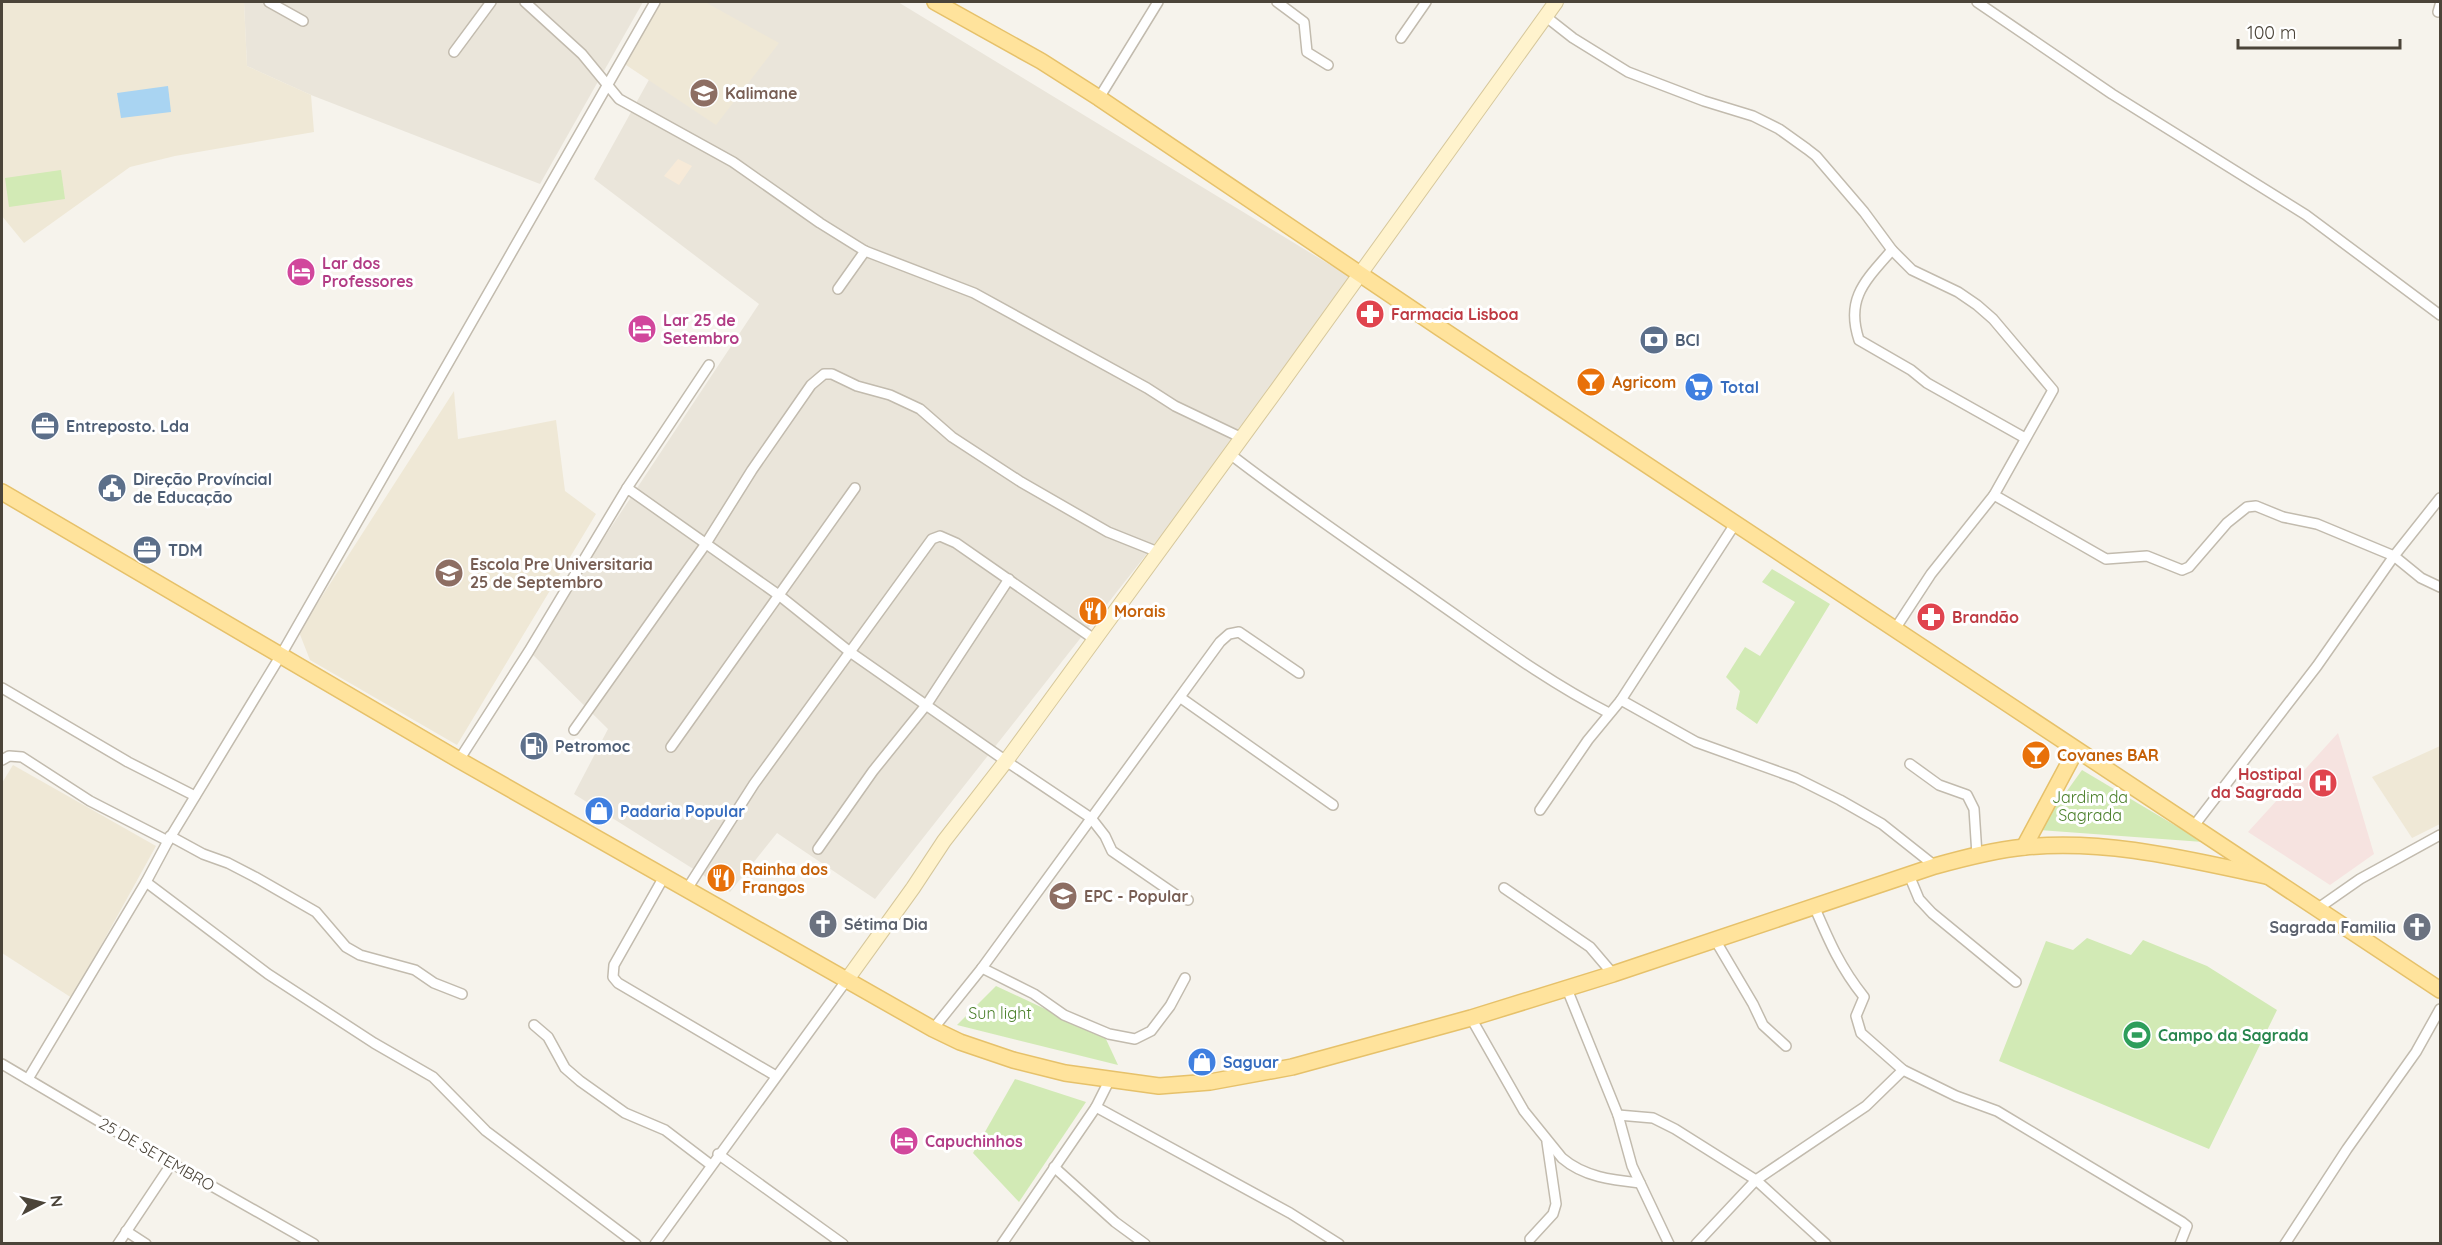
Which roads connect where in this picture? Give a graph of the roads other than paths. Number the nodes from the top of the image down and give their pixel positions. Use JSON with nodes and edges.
{"nodes":[{"id":1,"x":269,"y":2,"type":"edge"},
{"id":2,"x":490,"y":2,"type":"edge"},
{"id":3,"x":525,"y":2,"type":"edge"},
{"id":4,"x":655,"y":2,"type":"edge"},
{"id":5,"x":935,"y":2,"type":"edge"},
{"id":6,"x":1158,"y":2,"type":"edge"},
{"id":7,"x":1277,"y":2,"type":"edge"},
{"id":8,"x":1426,"y":2,"type":"edge"},
{"id":9,"x":1556,"y":2,"type":"edge"},
{"id":10,"x":1977,"y":2,"type":"edge"},
{"id":11,"x":1545,"y":16,"type":"junction"},
{"id":12,"x":303,"y":21,"type":"dead end"},
{"id":13,"x":1401,"y":38,"type":"dead end"},
{"id":14,"x":454,"y":52,"type":"dead end"},
{"id":15,"x":1328,"y":65,"type":"dead end"},
{"id":16,"x":607,"y":84,"type":"junction"},
{"id":17,"x":1099,"y":98,"type":"junction"},
{"id":18,"x":864,"y":250,"type":"junction"},
{"id":19,"x":1892,"y":250,"type":"junction"},
{"id":20,"x":1360,"y":274,"type":"junction"},
{"id":21,"x":838,"y":289,"type":"dead end"},
{"id":22,"x":2440,"y":315,"type":"edge"},
{"id":23,"x":709,"y":365,"type":"dead end"},
{"id":24,"x":1242,"y":438,"type":"junction"},
{"id":25,"x":2025,"y":438,"type":"junction"},
{"id":26,"x":1230,"y":454,"type":"junction"},
{"id":27,"x":627,"y":488,"type":"junction"},
{"id":28,"x":855,"y":488,"type":"dead end"},
{"id":29,"x":2,"y":492,"type":"edge"},
{"id":30,"x":1994,"y":495,"type":"junction"},
{"id":31,"x":2440,"y":498,"type":"edge"},
{"id":32,"x":1735,"y":524,"type":"junction"},
{"id":33,"x":705,"y":545,"type":"junction"},
{"id":34,"x":1158,"y":552,"type":"junction"},
{"id":35,"x":2394,"y":556,"type":"junction"},
{"id":36,"x":1009,"y":579,"type":"junction"},
{"id":37,"x":2440,"y":587,"type":"edge"},
{"id":38,"x":780,"y":596,"type":"junction"},
{"id":39,"x":1895,"y":629,"type":"junction"},
{"id":40,"x":1094,"y":639,"type":"junction"},
{"id":41,"x":850,"y":652,"type":"junction"},
{"id":42,"x":281,"y":655,"type":"junction"},
{"id":43,"x":1299,"y":673,"type":"dead end"},
{"id":44,"x":2,"y":688,"type":"edge"},
{"id":45,"x":1181,"y":698,"type":"junction"},
{"id":46,"x":1621,"y":700,"type":"junction"},
{"id":47,"x":927,"y":704,"type":"junction"},
{"id":48,"x":1609,"y":713,"type":"junction"},
{"id":49,"x":574,"y":730,"type":"dead end"},
{"id":50,"x":671,"y":747,"type":"dead end"},
{"id":51,"x":2076,"y":750,"type":"junction"},
{"id":52,"x":2,"y":760,"type":"edge"},
{"id":53,"x":459,"y":760,"type":"junction"},
{"id":54,"x":1006,"y":761,"type":"junction"},
{"id":55,"x":1910,"y":764,"type":"dead end"},
{"id":56,"x":195,"y":796,"type":"junction"},
{"id":57,"x":1333,"y":805,"type":"dead end"},
{"id":58,"x":1540,"y":810,"type":"dead end"},
{"id":59,"x":1091,"y":818,"type":"junction"},
{"id":60,"x":2193,"y":827,"type":"junction"},
{"id":61,"x":2440,"y":835,"type":"edge"},
{"id":62,"x":169,"y":839,"type":"junction"},
{"id":63,"x":2024,"y":847,"type":"junction"},
{"id":64,"x":818,"y":849,"type":"dead end"},
{"id":65,"x":1977,"y":855,"type":"junction"},
{"id":66,"x":1935,"y":866,"type":"junction"},
{"id":67,"x":1909,"y":875,"type":"junction"},
{"id":68,"x":664,"y":876,"type":"junction"},
{"id":69,"x":2266,"y":876,"type":"junction"},
{"id":70,"x":146,"y":882,"type":"junction"},
{"id":71,"x":1504,"y":888,"type":"dead end"},
{"id":72,"x":687,"y":889,"type":"junction"},
{"id":73,"x":1188,"y":900,"type":"dead end"},
{"id":74,"x":1814,"y":906,"type":"junction"},
{"id":75,"x":2317,"y":909,"type":"junction"},
{"id":76,"x":1714,"y":938,"type":"junction"},
{"id":77,"x":982,"y":968,"type":"junction"},
{"id":78,"x":1613,"y":974,"type":"junction"},
{"id":79,"x":1185,"y":978,"type":"dead end"},
{"id":80,"x":846,"y":981,"type":"junction"},
{"id":81,"x":2016,"y":982,"type":"dead end"},
{"id":82,"x":1567,"y":988,"type":"junction"},
{"id":83,"x":2440,"y":990,"type":"edge"},
{"id":84,"x":462,"y":994,"type":"dead end"},
{"id":85,"x":2440,"y":1009,"type":"edge"},
{"id":86,"x":1471,"y":1018,"type":"junction"},
{"id":87,"x":534,"y":1025,"type":"dead end"},
{"id":88,"x":933,"y":1029,"type":"junction"},
{"id":89,"x":1786,"y":1046,"type":"dead end"},
{"id":90,"x":2,"y":1064,"type":"edge"},
{"id":91,"x":1903,"y":1070,"type":"junction"},
{"id":92,"x":776,"y":1076,"type":"junction"},
{"id":93,"x":28,"y":1079,"type":"junction"},
{"id":94,"x":1109,"y":1081,"type":"junction"},
{"id":95,"x":1096,"y":1107,"type":"junction"},
{"id":96,"x":1618,"y":1115,"type":"junction"},
{"id":97,"x":1546,"y":1140,"type":"junction"},
{"id":98,"x":718,"y":1154,"type":"junction"},
{"id":99,"x":172,"y":1164,"type":"junction"},
{"id":100,"x":711,"y":1165,"type":"junction"},
{"id":101,"x":1054,"y":1167,"type":"junction"},
{"id":102,"x":1756,"y":1180,"type":"junction"},
{"id":103,"x":1640,"y":1183,"type":"junction"},
{"id":104,"x":126,"y":1231,"type":"junction"},
{"id":105,"x":1530,"y":1239,"type":"dead end"},
{"id":106,"x":831,"y":1240,"type":"edge"},
{"id":107,"x":118,"y":1244,"type":"edge"},
{"id":108,"x":146,"y":1244,"type":"edge"},
{"id":109,"x":314,"y":1244,"type":"edge"},
{"id":110,"x":636,"y":1244,"type":"edge"},
{"id":111,"x":655,"y":1244,"type":"edge"},
{"id":112,"x":843,"y":1244,"type":"edge"},
{"id":113,"x":1002,"y":1244,"type":"edge"},
{"id":114,"x":1145,"y":1244,"type":"edge"},
{"id":115,"x":1339,"y":1244,"type":"edge"},
{"id":116,"x":1669,"y":1244,"type":"edge"},
{"id":117,"x":1696,"y":1244,"type":"edge"},
{"id":118,"x":1826,"y":1244,"type":"edge"},
{"id":119,"x":2180,"y":1244,"type":"edge"},
{"id":120,"x":2285,"y":1244,"type":"edge"}],
"edges":[{"from":1,"to":12,"type":"street"},
{"from":2,"to":14,"type":"street"},
{"from":3,"to":16,"type":"street"},
{"from":4,"to":16,"type":"street"},
{"from":5,"to":17,"type":"main road"},
{"from":6,"to":17,"type":"street"},
{"from":7,"to":15,"type":"street"},
{"from":8,"to":13,"type":"street"},
{"from":9,"to":11,"type":"street"},
{"from":10,"to":22,"type":"street"},
{"from":11,"to":19,"type":"street"},
{"from":11,"to":20,"type":"street"},
{"from":16,"to":18,"type":"street"},
{"from":16,"to":42,"type":"street"},
{"from":17,"to":20,"type":"main road"},
{"from":18,"to":21,"type":"street"},
{"from":18,"to":24,"type":"street"},
{"from":19,"to":25,"type":"street"},
{"from":19,"to":25,"type":"street"},
{"from":20,"to":24,"type":"street"},
{"from":20,"to":32,"type":"main road"},
{"from":23,"to":27,"type":"street"},
{"from":24,"to":26,"type":"street"},
{"from":25,"to":30,"type":"street"},
{"from":26,"to":34,"type":"street"},
{"from":26,"to":48,"type":"street"},
{"from":27,"to":33,"type":"street"},
{"from":27,"to":53,"type":"street"},
{"from":28,"to":38,"type":"street"},
{"from":29,"to":42,"type":"main road"},
{"from":30,"to":35,"type":"street"},
{"from":30,"to":39,"type":"street"},
{"from":31,"to":35,"type":"street"},
{"from":32,"to":39,"type":"main road"},
{"from":32,"to":46,"type":"street"},
{"from":33,"to":34,"type":"street"},
{"from":33,"to":38,"type":"street"},
{"from":33,"to":49,"type":"street"},
{"from":34,"to":40,"type":"street"},
{"from":35,"to":37,"type":"street"},
{"from":35,"to":60,"type":"street"},
{"from":36,"to":40,"type":"street"},
{"from":36,"to":41,"type":"street"},
{"from":36,"to":47,"type":"street"},
{"from":38,"to":41,"type":"street"},
{"from":38,"to":50,"type":"street"},
{"from":39,"to":51,"type":"main road"},
{"from":40,"to":54,"type":"street"},
{"from":41,"to":47,"type":"street"},
{"from":41,"to":72,"type":"street"},
{"from":42,"to":53,"type":"main road"},
{"from":42,"to":56,"type":"street"},
{"from":43,"to":45,"type":"street"},
{"from":44,"to":56,"type":"street"},
{"from":45,"to":57,"type":"street"},
{"from":45,"to":59,"type":"street"},
{"from":46,"to":48,"type":"street"},
{"from":46,"to":66,"type":"street"},
{"from":47,"to":54,"type":"street"},
{"from":47,"to":64,"type":"street"},
{"from":48,"to":58,"type":"street"},
{"from":51,"to":60,"type":"main road"},
{"from":51,"to":63,"type":"main road"},
{"from":52,"to":62,"type":"street"},
{"from":53,"to":68,"type":"main road"},
{"from":54,"to":59,"type":"street"},
{"from":54,"to":80,"type":"street"},
{"from":55,"to":65,"type":"street"},
{"from":56,"to":62,"type":"street"},
{"from":59,"to":73,"type":"street"},
{"from":59,"to":77,"type":"street"},
{"from":60,"to":69,"type":"main road"},
{"from":61,"to":75,"type":"street"},
{"from":62,"to":70,"type":"street"},
{"from":62,"to":84,"type":"street"},
{"from":63,"to":65,"type":"main road"},
{"from":63,"to":69,"type":"main road"},
{"from":65,"to":66,"type":"main road"},
{"from":66,"to":67,"type":"main road"},
{"from":67,"to":74,"type":"main road"},
{"from":67,"to":81,"type":"street"},
{"from":68,"to":72,"type":"main road"},
{"from":68,"to":92,"type":"street"},
{"from":69,"to":75,"type":"main road"},
{"from":70,"to":93,"type":"street"},
{"from":70,"to":110,"type":"street"},
{"from":71,"to":78,"type":"street"},
{"from":72,"to":80,"type":"main road"},
{"from":74,"to":76,"type":"main road"},
{"from":74,"to":91,"type":"street"},
{"from":75,"to":83,"type":"main road"},
{"from":76,"to":78,"type":"main road"},
{"from":76,"to":89,"type":"street"},
{"from":77,"to":79,"type":"street"},
{"from":77,"to":88,"type":"street"},
{"from":78,"to":82,"type":"main road"},
{"from":80,"to":88,"type":"main road"},
{"from":80,"to":92,"type":"street"},
{"from":82,"to":86,"type":"main road"},
{"from":82,"to":96,"type":"street"},
{"from":85,"to":120,"type":"street"},
{"from":86,"to":94,"type":"main road"},
{"from":86,"to":97,"type":"street"},
{"from":87,"to":100,"type":"street"},
{"from":88,"to":94,"type":"main road"},
{"from":90,"to":93,"type":"street","name":"25 DE SETEMBRO"},
{"from":91,"to":102,"type":"street"},
{"from":91,"to":119,"type":"street"},
{"from":92,"to":98,"type":"street"},
{"from":93,"to":99,"type":"street","name":"25 DE SETEMBRO"},
{"from":94,"to":95,"type":"street"},
{"from":95,"to":101,"type":"street"},
{"from":95,"to":115,"type":"street"},
{"from":96,"to":102,"type":"street"},
{"from":96,"to":103,"type":"street"},
{"from":97,"to":103,"type":"street"},
{"from":97,"to":105,"type":"street"},
{"from":98,"to":100,"type":"street"},
{"from":98,"to":106,"type":"street"},
{"from":99,"to":104,"type":"street"},
{"from":99,"to":109,"type":"street","name":"25 DE SETEMBRO"},
{"from":100,"to":111,"type":"street"},
{"from":101,"to":113,"type":"street"},
{"from":101,"to":114,"type":"street"},
{"from":102,"to":117,"type":"street"},
{"from":102,"to":118,"type":"street"},
{"from":103,"to":116,"type":"street"},
{"from":104,"to":107,"type":"street"},
{"from":104,"to":108,"type":"street"},
{"from":106,"to":112,"type":"street"}]}
